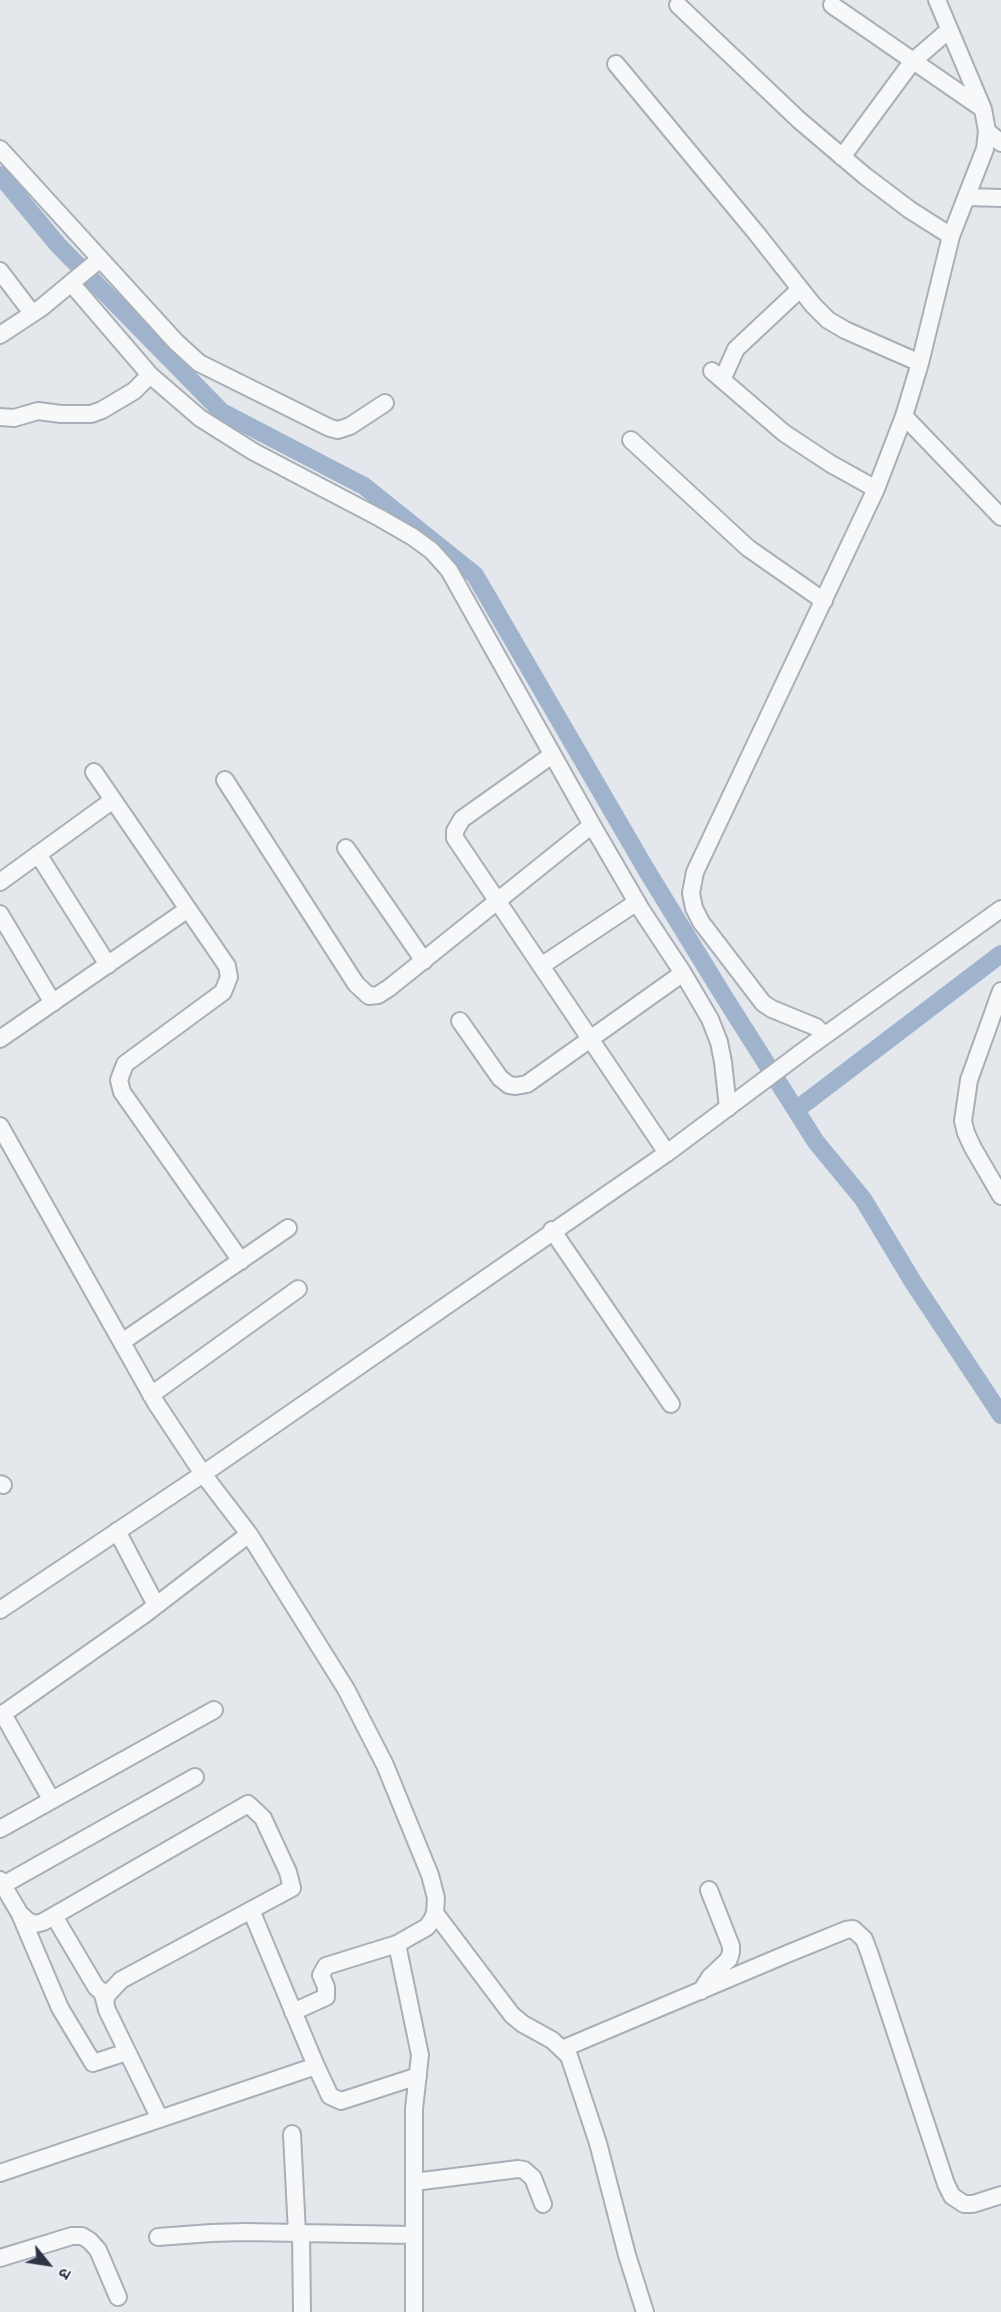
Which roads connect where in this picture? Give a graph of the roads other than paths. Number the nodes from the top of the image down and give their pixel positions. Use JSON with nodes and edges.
{"nodes":[{"id":1,"x":937,"y":0,"type":"edge"},
{"id":2,"x":678,"y":5,"type":"dead end"},
{"id":3,"x":832,"y":5,"type":"dead end"},
{"id":4,"x":949,"y":30,"type":"junction"},
{"id":5,"x":912,"y":62,"type":"junction"},
{"id":6,"x":616,"y":64,"type":"dead end"},
{"id":7,"x":983,"y":109,"type":"junction"},
{"id":8,"x":987,"y":131,"type":"junction"},
{"id":9,"x":1001,"y":143,"type":"edge"},
{"id":10,"x":0,"y":149,"type":"edge"},
{"id":11,"x":842,"y":157,"type":"junction"},
{"id":12,"x":967,"y":197,"type":"junction"},
{"id":13,"x":1001,"y":198,"type":"edge"},
{"id":14,"x":951,"y":236,"type":"junction"},
{"id":15,"x":96,"y":262,"type":"junction"},
{"id":16,"x":0,"y":271,"type":"edge"},
{"id":17,"x":75,"y":280,"type":"junction"},
{"id":18,"x":800,"y":289,"type":"junction"},
{"id":19,"x":32,"y":313,"type":"junction"},
{"id":20,"x":0,"y":335,"type":"edge"},
{"id":21,"x":920,"y":363,"type":"junction"},
{"id":22,"x":150,"y":375,"type":"junction"},
{"id":23,"x":385,"y":403,"type":"dead end"},
{"id":24,"x":904,"y":416,"type":"junction"},
{"id":25,"x":0,"y":417,"type":"edge"},
{"id":26,"x":631,"y":440,"type":"dead end"},
{"id":27,"x":876,"y":489,"type":"junction"},
{"id":28,"x":1001,"y":517,"type":"edge"},
{"id":29,"x":824,"y":601,"type":"junction"},
{"id":30,"x":552,"y":755,"type":"junction"},
{"id":31,"x":94,"y":772,"type":"dead end"},
{"id":32,"x":225,"y":780,"type":"dead end"},
{"id":33,"x":113,"y":800,"type":"junction"},
{"id":34,"x":592,"y":825,"type":"junction"},
{"id":35,"x":346,"y":848,"type":"dead end"},
{"id":36,"x":38,"y":854,"type":"junction"},
{"id":37,"x":0,"y":882,"type":"edge"},
{"id":38,"x":496,"y":902,"type":"junction"},
{"id":39,"x":637,"y":902,"type":"junction"},
{"id":40,"x":188,"y":909,"type":"junction"},
{"id":41,"x":1001,"y":909,"type":"edge"},
{"id":42,"x":0,"y":914,"type":"edge"},
{"id":43,"x":424,"y":961,"type":"junction"},
{"id":44,"x":108,"y":965,"type":"junction"},
{"id":45,"x":541,"y":966,"type":"junction"},
{"id":46,"x":683,"y":973,"type":"junction"},
{"id":47,"x":999,"y":1002,"type":"edge"},
{"id":48,"x":53,"y":1003,"type":"junction"},
{"id":49,"x":460,"y":1021,"type":"dead end"},
{"id":50,"x":824,"y":1035,"type":"junction"},
{"id":51,"x":590,"y":1038,"type":"junction"},
{"id":52,"x":0,"y":1039,"type":"edge"},
{"id":53,"x":733,"y":1104,"type":"junction"},
{"id":54,"x":0,"y":1125,"type":"edge"},
{"id":55,"x":666,"y":1153,"type":"junction"},
{"id":56,"x":1001,"y":1197,"type":"edge"},
{"id":57,"x":288,"y":1228,"type":"dead end"},
{"id":58,"x":552,"y":1230,"type":"junction"},
{"id":59,"x":241,"y":1261,"type":"junction"},
{"id":60,"x":298,"y":1289,"type":"dead end"},
{"id":61,"x":122,"y":1342,"type":"junction"},
{"id":62,"x":151,"y":1395,"type":"junction"},
{"id":63,"x":671,"y":1404,"type":"dead end"},
{"id":64,"x":203,"y":1474,"type":"junction"},
{"id":65,"x":117,"y":1531,"type":"junction"},
{"id":66,"x":249,"y":1534,"type":"junction"},
{"id":67,"x":156,"y":1605,"type":"junction"},
{"id":68,"x":0,"y":1610,"type":"edge"},
{"id":69,"x":214,"y":1710,"type":"dead end"},
{"id":70,"x":1,"y":1715,"type":"edge"},
{"id":71,"x":195,"y":1777,"type":"dead end"},
{"id":72,"x":51,"y":1799,"type":"junction"},
{"id":73,"x":0,"y":1829,"type":"edge"},
{"id":74,"x":1,"y":1883,"type":"edge"},
{"id":75,"x":709,"y":1890,"type":"dead end"},
{"id":76,"x":251,"y":1910,"type":"junction"},
{"id":77,"x":435,"y":1913,"type":"junction"},
{"id":78,"x":20,"y":1914,"type":"junction"},
{"id":79,"x":54,"y":1916,"type":"junction"},
{"id":80,"x":397,"y":1944,"type":"junction"},
{"id":81,"x":701,"y":1991,"type":"junction"},
{"id":82,"x":105,"y":2002,"type":"junction"},
{"id":83,"x":293,"y":2012,"type":"junction"},
{"id":84,"x":562,"y":2049,"type":"junction"},
{"id":85,"x":128,"y":2052,"type":"junction"},
{"id":86,"x":316,"y":2066,"type":"junction"},
{"id":87,"x":418,"y":2076,"type":"junction"},
{"id":88,"x":160,"y":2119,"type":"junction"},
{"id":89,"x":292,"y":2134,"type":"dead end"},
{"id":90,"x":0,"y":2173,"type":"edge"},
{"id":91,"x":414,"y":2182,"type":"junction"},
{"id":92,"x":1001,"y":2195,"type":"edge"},
{"id":93,"x":543,"y":2204,"type":"dead end"},
{"id":94,"x":299,"y":2233,"type":"junction"},
{"id":95,"x":413,"y":2235,"type":"junction"},
{"id":96,"x":158,"y":2237,"type":"dead end"},
{"id":97,"x":0,"y":2258,"type":"edge"},
{"id":98,"x":118,"y":2297,"type":"dead end"},
{"id":99,"x":302,"y":2312,"type":"edge"},
{"id":100,"x":414,"y":2312,"type":"edge"},
{"id":101,"x":645,"y":2312,"type":"edge"}],
"edges":[{"from":1,"to":4,"type":"street"},
{"from":2,"to":11,"type":"street"},
{"from":3,"to":5,"type":"street"},
{"from":4,"to":5,"type":"street"},
{"from":4,"to":7,"type":"street"},
{"from":5,"to":7,"type":"street"},
{"from":5,"to":11,"type":"street"},
{"from":6,"to":18,"type":"street"},
{"from":7,"to":8,"type":"street"},
{"from":8,"to":9,"type":"street"},
{"from":8,"to":12,"type":"street"},
{"from":10,"to":15,"type":"street"},
{"from":11,"to":14,"type":"street"},
{"from":12,"to":13,"type":"street"},
{"from":12,"to":14,"type":"street"},
{"from":14,"to":21,"type":"street"},
{"from":15,"to":17,"type":"street"},
{"from":15,"to":23,"type":"street"},
{"from":16,"to":19,"type":"street"},
{"from":17,"to":19,"type":"street"},
{"from":17,"to":22,"type":"street"},
{"from":18,"to":21,"type":"street"},
{"from":18,"to":27,"type":"street"},
{"from":19,"to":20,"type":"street"},
{"from":21,"to":24,"type":"street"},
{"from":22,"to":25,"type":"street"},
{"from":22,"to":30,"type":"street"},
{"from":24,"to":27,"type":"street"},
{"from":24,"to":28,"type":"street"},
{"from":26,"to":29,"type":"street"},
{"from":27,"to":29,"type":"street"},
{"from":29,"to":50,"type":"street"},
{"from":30,"to":34,"type":"street"},
{"from":30,"to":38,"type":"street"},
{"from":31,"to":33,"type":"street"},
{"from":32,"to":43,"type":"street"},
{"from":33,"to":36,"type":"street"},
{"from":33,"to":40,"type":"street"},
{"from":34,"to":38,"type":"street"},
{"from":34,"to":39,"type":"street"},
{"from":35,"to":43,"type":"street"},
{"from":36,"to":37,"type":"street"},
{"from":36,"to":44,"type":"street"},
{"from":38,"to":43,"type":"street"},
{"from":38,"to":45,"type":"street"},
{"from":39,"to":45,"type":"street"},
{"from":39,"to":46,"type":"street"},
{"from":40,"to":44,"type":"street"},
{"from":40,"to":59,"type":"street"},
{"from":41,"to":50,"type":"street"},
{"from":42,"to":48,"type":"street"},
{"from":44,"to":48,"type":"street"},
{"from":45,"to":51,"type":"street"},
{"from":46,"to":51,"type":"street"},
{"from":46,"to":53,"type":"street"},
{"from":47,"to":56,"type":"street"},
{"from":48,"to":52,"type":"street"},
{"from":49,"to":51,"type":"street"},
{"from":50,"to":53,"type":"street"},
{"from":51,"to":55,"type":"street"},
{"from":53,"to":55,"type":"street"},
{"from":54,"to":61,"type":"street"},
{"from":55,"to":58,"type":"street"},
{"from":57,"to":59,"type":"street"},
{"from":58,"to":63,"type":"street"},
{"from":58,"to":64,"type":"street"},
{"from":59,"to":61,"type":"street"},
{"from":60,"to":62,"type":"street"},
{"from":61,"to":62,"type":"street"},
{"from":62,"to":64,"type":"street"},
{"from":64,"to":65,"type":"street"},
{"from":64,"to":66,"type":"street"},
{"from":65,"to":67,"type":"street"},
{"from":65,"to":68,"type":"street"},
{"from":66,"to":67,"type":"street"},
{"from":66,"to":77,"type":"street"},
{"from":67,"to":70,"type":"street"},
{"from":69,"to":72,"type":"street"},
{"from":70,"to":72,"type":"street"},
{"from":71,"to":74,"type":"street"},
{"from":72,"to":73,"type":"street"},
{"from":74,"to":78,"type":"street"},
{"from":75,"to":81,"type":"street"},
{"from":76,"to":79,"type":"street"},
{"from":76,"to":82,"type":"street"},
{"from":76,"to":83,"type":"street"},
{"from":77,"to":80,"type":"street"},
{"from":77,"to":84,"type":"street"},
{"from":78,"to":79,"type":"street"},
{"from":78,"to":85,"type":"street"},
{"from":79,"to":82,"type":"street"},
{"from":80,"to":83,"type":"street"},
{"from":80,"to":87,"type":"street"},
{"from":81,"to":84,"type":"street"},
{"from":81,"to":92,"type":"street"},
{"from":82,"to":85,"type":"street"},
{"from":83,"to":86,"type":"street"},
{"from":84,"to":101,"type":"street"},
{"from":85,"to":88,"type":"street"},
{"from":86,"to":87,"type":"street"},
{"from":86,"to":88,"type":"street"},
{"from":87,"to":91,"type":"street"},
{"from":88,"to":90,"type":"street"},
{"from":89,"to":94,"type":"street"},
{"from":91,"to":93,"type":"street"},
{"from":91,"to":95,"type":"street"},
{"from":94,"to":95,"type":"street"},
{"from":94,"to":96,"type":"street"},
{"from":94,"to":99,"type":"street"},
{"from":95,"to":100,"type":"street"},
{"from":97,"to":98,"type":"street"}]}
